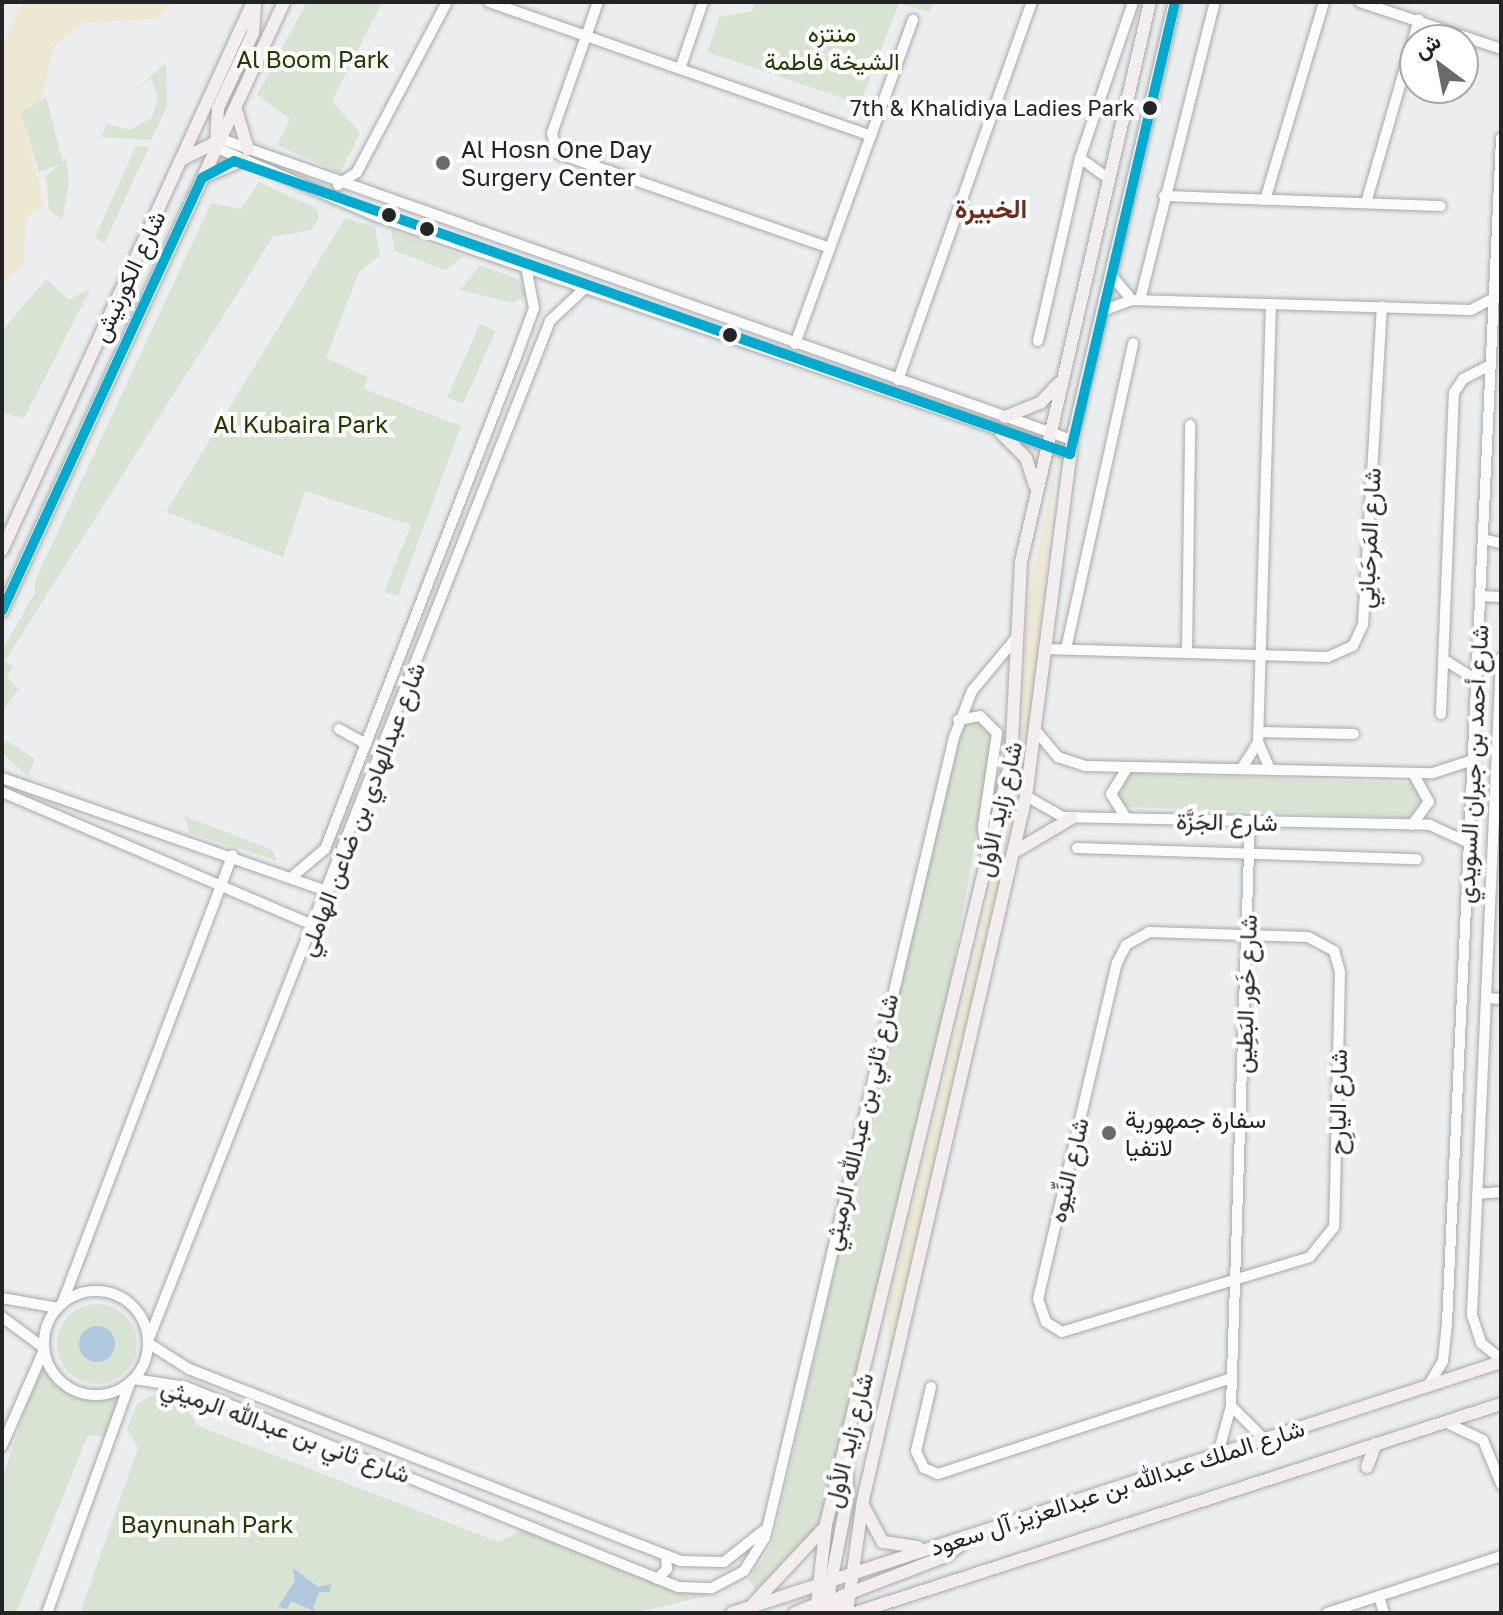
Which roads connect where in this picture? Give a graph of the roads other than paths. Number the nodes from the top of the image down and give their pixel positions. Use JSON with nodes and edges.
{"nodes":[{"id":1,"x":254,"y":2,"type":"edge"},
{"id":2,"x":284,"y":2,"type":"edge"},
{"id":3,"x":447,"y":2,"type":"edge"},
{"id":4,"x":489,"y":2,"type":"edge"},
{"id":5,"x":598,"y":2,"type":"edge"},
{"id":6,"x":703,"y":2,"type":"edge"},
{"id":7,"x":1032,"y":2,"type":"edge"},
{"id":8,"x":1133,"y":2,"type":"edge"},
{"id":9,"x":1150,"y":2,"type":"edge"},
{"id":10,"x":1175,"y":2,"type":"edge"},
{"id":11,"x":1215,"y":2,"type":"edge"},
{"id":12,"x":1324,"y":2,"type":"edge"},
{"id":13,"x":1360,"y":2,"type":"edge"},
{"id":14,"x":1419,"y":19,"type":"junction"},
{"id":15,"x":913,"y":20,"type":"dead end"},
{"id":16,"x":1501,"y":33,"type":"edge"},
{"id":17,"x":586,"y":36,"type":"junction"},
{"id":18,"x":1487,"y":39,"type":"junction"},
{"id":19,"x":1501,"y":49,"type":"edge"},
{"id":20,"x":680,"y":69,"type":"junction"},
{"id":21,"x":237,"y":107,"type":"junction"},
{"id":22,"x":871,"y":136,"type":"junction"},
{"id":23,"x":1501,"y":138,"type":"edge"},
{"id":24,"x":218,"y":143,"type":"junction"},
{"id":25,"x":245,"y":155,"type":"junction"},
{"id":26,"x":1080,"y":158,"type":"junction"},
{"id":27,"x":180,"y":163,"type":"junction"},
{"id":28,"x":357,"y":172,"type":"junction"},
{"id":29,"x":202,"y":178,"type":"junction"},
{"id":30,"x":1108,"y":178,"type":"junction"},
{"id":31,"x":338,"y":185,"type":"junction"},
{"id":32,"x":364,"y":194,"type":"junction"},
{"id":33,"x":1164,"y":196,"type":"junction"},
{"id":34,"x":1265,"y":200,"type":"junction"},
{"id":35,"x":1366,"y":203,"type":"junction"},
{"id":36,"x":1441,"y":206,"type":"dead end"},
{"id":37,"x":830,"y":248,"type":"junction"},
{"id":38,"x":525,"y":250,"type":"junction"},
{"id":39,"x":523,"y":266,"type":"junction"},
{"id":40,"x":1111,"y":275,"type":"junction"},
{"id":41,"x":1498,"y":278,"type":"edge"},
{"id":42,"x":585,"y":288,"type":"junction"},
{"id":43,"x":1494,"y":298,"type":"junction"},
{"id":44,"x":1136,"y":300,"type":"junction"},
{"id":45,"x":1271,"y":304,"type":"junction"},
{"id":46,"x":1382,"y":307,"type":"junction"},
{"id":47,"x":1471,"y":310,"type":"junction"},
{"id":48,"x":1102,"y":311,"type":"junction"},
{"id":49,"x":1492,"y":325,"type":"junction"},
{"id":50,"x":1038,"y":341,"type":"dead end"},
{"id":51,"x":1133,"y":343,"type":"dead end"},
{"id":52,"x":795,"y":344,"type":"junction"},
{"id":53,"x":515,"y":360,"type":"junction"},
{"id":54,"x":1491,"y":365,"type":"junction"},
{"id":55,"x":532,"y":366,"type":"junction"},
{"id":56,"x":1063,"y":377,"type":"junction"},
{"id":57,"x":898,"y":380,"type":"junction"},
{"id":58,"x":1005,"y":417,"type":"junction"},
{"id":59,"x":1190,"y":425,"type":"dead end"},
{"id":60,"x":1050,"y":432,"type":"junction"},
{"id":61,"x":1001,"y":433,"type":"junction"},
{"id":62,"x":1072,"y":440,"type":"junction"},
{"id":63,"x":1047,"y":447,"type":"junction"},
{"id":64,"x":1070,"y":454,"type":"junction"},
{"id":65,"x":1036,"y":494,"type":"junction"},
{"id":66,"x":1483,"y":539,"type":"junction"},
{"id":67,"x":1501,"y":543,"type":"edge"},
{"id":68,"x":2,"y":550,"type":"edge"},
{"id":69,"x":1480,"y":596,"type":"junction"},
{"id":70,"x":1501,"y":597,"type":"edge"},
{"id":71,"x":2,"y":611,"type":"edge"},
{"id":72,"x":1016,"y":638,"type":"junction"},
{"id":73,"x":1044,"y":649,"type":"junction"},
{"id":74,"x":1066,"y":649,"type":"junction"},
{"id":75,"x":1187,"y":653,"type":"junction"},
{"id":76,"x":1261,"y":655,"type":"junction"},
{"id":77,"x":1501,"y":658,"type":"edge"},
{"id":78,"x":1443,"y":659,"type":"junction"},
{"id":79,"x":1476,"y":680,"type":"junction"},
{"id":80,"x":1441,"y":714,"type":"dead end"},
{"id":81,"x":958,"y":720,"type":"junction"},
{"id":82,"x":339,"y":729,"type":"dead end"},
{"id":83,"x":1037,"y":732,"type":"junction"},
{"id":84,"x":1354,"y":734,"type":"dead end"},
{"id":85,"x":1258,"y":737,"type":"junction"},
{"id":86,"x":366,"y":744,"type":"junction"},
{"id":87,"x":1011,"y":760,"type":"junction"},
{"id":88,"x":1473,"y":760,"type":"junction"},
{"id":89,"x":1499,"y":763,"type":"edge"},
{"id":90,"x":1130,"y":766,"type":"junction"},
{"id":91,"x":1242,"y":768,"type":"junction"},
{"id":92,"x":1270,"y":769,"type":"junction"},
{"id":93,"x":1412,"y":772,"type":"junction"},
{"id":94,"x":2,"y":778,"type":"edge"},
{"id":95,"x":2,"y":792,"type":"edge"},
{"id":96,"x":1026,"y":796,"type":"junction"},
{"id":97,"x":1072,"y":818,"type":"junction"},
{"id":98,"x":1127,"y":819,"type":"junction"},
{"id":99,"x":1250,"y":822,"type":"junction"},
{"id":100,"x":1412,"y":825,"type":"junction"},
{"id":101,"x":1497,"y":838,"type":"edge"},
{"id":102,"x":1469,"y":843,"type":"junction"},
{"id":103,"x":1077,"y":848,"type":"dead end"},
{"id":104,"x":1014,"y":852,"type":"junction"},
{"id":105,"x":1249,"y":853,"type":"junction"},
{"id":106,"x":233,"y":855,"type":"junction"},
{"id":107,"x":988,"y":858,"type":"junction"},
{"id":108,"x":1417,"y":859,"type":"dead end"},
{"id":109,"x":293,"y":876,"type":"junction"},
{"id":110,"x":220,"y":886,"type":"junction"},
{"id":111,"x":329,"y":892,"type":"junction"},
{"id":112,"x":315,"y":926,"type":"junction"},
{"id":113,"x":1247,"y":937,"type":"junction"},
{"id":114,"x":1486,"y":998,"type":"junction"},
{"id":115,"x":1501,"y":999,"type":"edge"},
{"id":116,"x":1501,"y":1192,"type":"edge"},
{"id":117,"x":1477,"y":1194,"type":"junction"},
{"id":118,"x":1235,"y":1284,"type":"junction"},
{"id":119,"x":2,"y":1298,"type":"edge"},
{"id":120,"x":60,"y":1306,"type":"junction"},
{"id":121,"x":2,"y":1317,"type":"edge"},
{"id":122,"x":148,"y":1342,"type":"junction"},
{"id":123,"x":44,"y":1349,"type":"junction"},
{"id":124,"x":1501,"y":1361,"type":"edge"},
{"id":125,"x":1232,"y":1378,"type":"junction"},
{"id":126,"x":132,"y":1381,"type":"junction"},
{"id":127,"x":1428,"y":1386,"type":"junction"},
{"id":128,"x":931,"y":1387,"type":"dead end"},
{"id":129,"x":1501,"y":1404,"type":"edge"},
{"id":130,"x":1231,"y":1406,"type":"junction"},
{"id":131,"x":1445,"y":1422,"type":"junction"},
{"id":132,"x":1264,"y":1439,"type":"junction"},
{"id":133,"x":1376,"y":1444,"type":"junction"},
{"id":134,"x":2,"y":1446,"type":"edge"},
{"id":135,"x":846,"y":1450,"type":"junction"},
{"id":136,"x":1218,"y":1454,"type":"junction"},
{"id":137,"x":1497,"y":1456,"type":"edge"},
{"id":138,"x":1367,"y":1467,"type":"dead end"},
{"id":139,"x":1501,"y":1484,"type":"edge"},
{"id":140,"x":863,"y":1500,"type":"junction"},
{"id":141,"x":826,"y":1524,"type":"junction"},
{"id":142,"x":766,"y":1526,"type":"junction"},
{"id":143,"x":976,"y":1533,"type":"junction"},
{"id":144,"x":932,"y":1547,"type":"junction"},
{"id":145,"x":666,"y":1555,"type":"junction"},
{"id":146,"x":1501,"y":1556,"type":"edge"},
{"id":147,"x":850,"y":1573,"type":"junction"},
{"id":148,"x":657,"y":1579,"type":"junction"},
{"id":149,"x":825,"y":1582,"type":"junction"},
{"id":150,"x":849,"y":1593,"type":"junction"},
{"id":151,"x":1379,"y":1596,"type":"junction"},
{"id":152,"x":890,"y":1601,"type":"junction"},
{"id":153,"x":823,"y":1606,"type":"edge"},
{"id":154,"x":747,"y":1608,"type":"junction"},
{"id":155,"x":47,"y":1613,"type":"edge"},
{"id":156,"x":732,"y":1613,"type":"edge"},
{"id":157,"x":795,"y":1613,"type":"edge"},
{"id":158,"x":841,"y":1613,"type":"edge"},
{"id":159,"x":847,"y":1613,"type":"edge"},
{"id":160,"x":855,"y":1613,"type":"edge"},
{"id":161,"x":878,"y":1613,"type":"edge"},
{"id":162,"x":1327,"y":1613,"type":"edge"},
{"id":163,"x":1384,"y":1613,"type":"edge"}],
"edges":[{"from":1,"to":24,"type":"main road"},
{"from":1,"to":27,"type":"main road","name":"شارع الكورنيش"},
{"from":2,"to":21,"type":"main road","name":"شارع الكورنيش"},
{"from":3,"to":28,"type":"street"},
{"from":4,"to":17,"type":"street"},
{"from":5,"to":17,"type":"street"},
{"from":6,"to":20,"type":"street"},
{"from":7,"to":57,"type":"street"},
{"from":8,"to":26,"type":"street"},
{"from":9,"to":30,"type":"main road","name":"شارع زايد الأول"},
{"from":10,"to":40,"type":"main road","name":"شارع زايد الأول"},
{"from":11,"to":33,"type":"street"},
{"from":12,"to":34,"type":"street"},
{"from":13,"to":14,"type":"street"},
{"from":14,"to":18,"type":"street"},
{"from":14,"to":35,"type":"street"},
{"from":15,"to":22,"type":"street"},
{"from":16,"to":18,"type":"street"},
{"from":17,"to":20,"type":"street"},
{"from":17,"to":37,"type":"street"},
{"from":18,"to":19,"type":"street"},
{"from":20,"to":22,"type":"street"},
{"from":21,"to":24,"type":"main road","name":"شارع الكورنيش"},
{"from":21,"to":25,"type":"main road"},
{"from":22,"to":37,"type":"street"},
{"from":23,"to":41,"type":"street","name":"شارع أحمد بن جبران السويدي"},
{"from":24,"to":25,"type":"street"},
{"from":24,"to":27,"type":"main road"},
{"from":24,"to":29,"type":"main road","name":"شارع الكورنيش"},
{"from":25,"to":29,"type":"main road"},
{"from":25,"to":31,"type":"street"},
{"from":25,"to":39,"type":"street"},
{"from":26,"to":30,"type":"street"},
{"from":26,"to":50,"type":"street"},
{"from":27,"to":29,"type":"main road"},
{"from":27,"to":68,"type":"main road","name":"شارع الكورنيش"},
{"from":28,"to":31,"type":"street"},
{"from":28,"to":32,"type":"street"},
{"from":29,"to":71,"type":"main road","name":"شارع الكورنيش"},
{"from":30,"to":56,"type":"main road","name":"شارع زايد الأول"},
{"from":31,"to":32,"type":"street"},
{"from":32,"to":38,"type":"street"},
{"from":33,"to":34,"type":"street"},
{"from":33,"to":44,"type":"street"},
{"from":34,"to":35,"type":"street"},
{"from":35,"to":36,"type":"street"},
{"from":37,"to":52,"type":"street"},
{"from":38,"to":39,"type":"street"},
{"from":38,"to":52,"type":"street"},
{"from":39,"to":42,"type":"street"},
{"from":39,"to":53,"type":"street","name":"شارع عبدالهادي بن ضاعن الهاملي"},
{"from":40,"to":44,"type":"street"},
{"from":40,"to":48,"type":"main road","name":"شارع زايد الأول"},
{"from":41,"to":43,"type":"street","name":"شارع أحمد بن جبران السويدي"},
{"from":42,"to":55,"type":"street","name":"شارع عبدالهادي بن ضاعن الهاملي"},
{"from":42,"to":61,"type":"street"},
{"from":43,"to":47,"type":"street"},
{"from":43,"to":49,"type":"street","name":"شارع أحمد بن جبران السويدي"},
{"from":44,"to":45,"type":"street"},
{"from":44,"to":48,"type":"street"},
{"from":45,"to":46,"type":"street"},
{"from":45,"to":76,"type":"street"},
{"from":46,"to":47,"type":"street"},
{"from":46,"to":76,"type":"street","name":"شارع المَرحَبانِي"},
{"from":47,"to":49,"type":"street"},
{"from":48,"to":62,"type":"main road","name":"شارع زايد الأول"},
{"from":49,"to":54,"type":"street","name":"شارع أحمد بن جبران السويدي"},
{"from":51,"to":74,"type":"street"},
{"from":52,"to":57,"type":"street"},
{"from":53,"to":55,"type":"street"},
{"from":53,"to":86,"type":"street","name":"شارع عبدالهادي بن ضاعن الهاملي"},
{"from":54,"to":66,"type":"street","name":"شارع أحمد بن جبران السويدي"},
{"from":54,"to":78,"type":"street"},
{"from":55,"to":111,"type":"street","name":"شارع عبدالهادي بن ضاعن الهاملي"},
{"from":56,"to":58,"type":"main road"},
{"from":56,"to":60,"type":"main road","name":"شارع زايد الأول"},
{"from":57,"to":58,"type":"street"},
{"from":58,"to":60,"type":"street"},
{"from":59,"to":75,"type":"street"},
{"from":60,"to":62,"type":"street"},
{"from":60,"to":63,"type":"main road","name":"شارع زايد الأول"},
{"from":61,"to":63,"type":"street"},
{"from":61,"to":65,"type":"main road"},
{"from":62,"to":64,"type":"main road","name":"شارع زايد الأول"},
{"from":63,"to":64,"type":"street"},
{"from":63,"to":65,"type":"main road","name":"شارع زايد الأول"},
{"from":64,"to":73,"type":"main road","name":"شارع زايد الأول"},
{"from":65,"to":72,"type":"main road","name":"شارع زايد الأول"},
{"from":66,"to":67,"type":"street"},
{"from":66,"to":69,"type":"street","name":"شارع أحمد بن جبران السويدي"},
{"from":69,"to":70,"type":"street"},
{"from":69,"to":79,"type":"street","name":"شارع أحمد بن جبران السويدي"},
{"from":72,"to":81,"type":"street","name":"شارع ثاني بن عبدالله الرميثي"},
{"from":72,"to":87,"type":"main road","name":"شارع زايد الأول"},
{"from":73,"to":74,"type":"street","name":"شارع المَرحَبانِي"},
{"from":73,"to":83,"type":"main road","name":"شارع زايد الأول"},
{"from":74,"to":75,"type":"street","name":"شارع المَرحَبانِي"},
{"from":75,"to":76,"type":"street","name":"شارع المَرحَبانِي"},
{"from":76,"to":85,"type":"street"},
{"from":77,"to":89,"type":"street","name":"شارع أحمد بن جبران السويدي"},
{"from":78,"to":79,"type":"street"},
{"from":78,"to":80,"type":"street"},
{"from":79,"to":88,"type":"street","name":"شارع أحمد بن جبران السويدي"},
{"from":81,"to":107,"type":"street"},
{"from":81,"to":142,"type":"street","name":"شارع ثاني بن عبدالله الرميثي"},
{"from":82,"to":86,"type":"street"},
{"from":83,"to":90,"type":"street"},
{"from":83,"to":96,"type":"main road","name":"شارع زايد الأول"},
{"from":84,"to":85,"type":"street"},
{"from":85,"to":91,"type":"street"},
{"from":85,"to":92,"type":"street"},
{"from":86,"to":109,"type":"street","name":"شارع عبدالهادي بن ضاعن الهاملي"},
{"from":87,"to":96,"type":"street"},
{"from":87,"to":107,"type":"main road","name":"شارع زايد الأول"},
{"from":88,"to":93,"type":"street"},
{"from":88,"to":102,"type":"street","name":"شارع أحمد بن جبران السويدي"},
{"from":89,"to":101,"type":"street","name":"شارع أحمد بن جبران السويدي"},
{"from":90,"to":91,"type":"street"},
{"from":90,"to":98,"type":"street"},
{"from":91,"to":92,"type":"street"},
{"from":92,"to":93,"type":"street"},
{"from":93,"to":100,"type":"street"},
{"from":94,"to":106,"type":"street"},
{"from":95,"to":110,"type":"street"},
{"from":96,"to":97,"type":"street","name":"شارع الجَزَّة"},
{"from":96,"to":104,"type":"main road","name":"شارع زايد الأول"},
{"from":97,"to":98,"type":"street","name":"شارع الجَزَّة"},
{"from":97,"to":104,"type":"main road"},
{"from":98,"to":99,"type":"street","name":"شارع الجَزَّة"},
{"from":99,"to":100,"type":"street","name":"شارع الجَزَّة"},
{"from":99,"to":105,"type":"street","name":"شارع خَور البَطِين"},
{"from":100,"to":102,"type":"street","name":"شارع الجَزَّة"},
{"from":101,"to":114,"type":"street","name":"شارع أحمد بن جبران السويدي"},
{"from":102,"to":127,"type":"street","name":"شارع أحمد بن جبران السويدي"},
{"from":103,"to":105,"type":"street"},
{"from":104,"to":140,"type":"main road","name":"شارع زايد الأول"},
{"from":105,"to":108,"type":"street"},
{"from":105,"to":113,"type":"street","name":"شارع خَور البَطِين"},
{"from":106,"to":109,"type":"street"},
{"from":106,"to":110,"type":"street"},
{"from":107,"to":135,"type":"main road","name":"شارع زايد الأول"},
{"from":109,"to":111,"type":"street"},
{"from":110,"to":112,"type":"street"},
{"from":110,"to":120,"type":"street"},
{"from":111,"to":112,"type":"street","name":"شارع عبدالهادي بن ضاعن الهاملي"},
{"from":112,"to":122,"type":"street","name":"شارع عبدالهادي بن ضاعن الهاملي"},
{"from":113,"to":118,"type":"street","name":"شارع خَور البَطِين"},
{"from":113,"to":118,"type":"street","name":"شارع اليارِح"},
{"from":113,"to":118,"type":"street","name":"شارع النِّيوه"},
{"from":114,"to":115,"type":"street"},
{"from":114,"to":117,"type":"street","name":"شارع أحمد بن جبران السويدي"},
{"from":116,"to":117,"type":"street"},
{"from":117,"to":124,"type":"street","name":"شارع أحمد بن جبران السويدي"},
{"from":118,"to":125,"type":"street","name":"شارع خَور البَطِين"},
{"from":119,"to":120,"type":"street"},
{"from":120,"to":122,"type":"street"},
{"from":120,"to":123,"type":"street"},
{"from":121,"to":123,"type":"street"},
{"from":122,"to":126,"type":"street"},
{"from":122,"to":145,"type":"street","name":"شارع ثاني بن عبدالله الرميثي"},
{"from":123,"to":126,"type":"street"},
{"from":123,"to":134,"type":"street"},
{"from":124,"to":127,"type":"main road","name":"شارع الملك عبدالله بن عبدالعزيز آل سعود"},
{"from":125,"to":128,"type":"street"},
{"from":125,"to":130,"type":"street","name":"شارع خَور البَطِين"},
{"from":126,"to":148,"type":"street","name":"شارع ثاني بن عبدالله الرميثي"},
{"from":126,"to":155,"type":"street"},
{"from":127,"to":132,"type":"main road","name":"شارع الملك عبدالله بن عبدالعزيز آل سعود"},
{"from":129,"to":131,"type":"main road","name":"شارع الملك عبدالله بن عبدالعزيز آل سعود"},
{"from":130,"to":132,"type":"street"},
{"from":130,"to":136,"type":"street","name":"شارع خَور البَطِين"},
{"from":131,"to":133,"type":"main road","name":"شارع الملك عبدالله بن عبدالعزيز آل سعود"},
{"from":131,"to":137,"type":"street"},
{"from":132,"to":136,"type":"main road","name":"شارع الملك عبدالله بن عبدالعزيز آل سعود"},
{"from":133,"to":138,"type":"main road"},
{"from":133,"to":152,"type":"main road","name":"شارع الملك عبدالله بن عبدالعزيز آل سعود"},
{"from":135,"to":141,"type":"main road","name":"شارع زايد الأول"},
{"from":135,"to":149,"type":"main road"},
{"from":136,"to":143,"type":"main road","name":"شارع الملك عبدالله بن عبدالعزيز آل سعود"},
{"from":137,"to":139,"type":"street"},
{"from":140,"to":144,"type":"main road"},
{"from":140,"to":147,"type":"main road","name":"شارع زايد الأول"},
{"from":141,"to":149,"type":"main road","name":"شارع زايد الأول"},
{"from":141,"to":154,"type":"main road"},
{"from":142,"to":145,"type":"street","name":"شارع ثاني بن عبدالله الرميثي"},
{"from":142,"to":148,"type":"street","name":"شارع ثاني بن عبدالله الرميثي"},
{"from":143,"to":144,"type":"main road","name":"شارع الملك عبدالله بن عبدالعزيز آل سعود"},
{"from":143,"to":150,"type":"main road"},
{"from":144,"to":147,"type":"main road","name":"شارع الملك عبدالله بن عبدالعزيز آل سعود"},
{"from":145,"to":148,"type":"street"},
{"from":146,"to":151,"type":"street"},
{"from":147,"to":149,"type":"main road","name":"شارع الملك عبدالله بن عبدالعزيز آل سعود"},
{"from":147,"to":150,"type":"main road","name":"شارع زايد الأول"},
{"from":147,"to":153,"type":"main road"},
{"from":149,"to":153,"type":"main road","name":"شارع زايد الأول"},
{"from":149,"to":154,"type":"main road","name":"شارع الملك عبدالله بن عبدالعزيز آل سعود"},
{"from":150,"to":153,"type":"main road"},
{"from":150,"to":159,"type":"main road","name":"شارع زايد الأول"},
{"from":151,"to":162,"type":"street"},
{"from":151,"to":163,"type":"street"},
{"from":152,"to":160,"type":"main road","name":"شارع الملك عبدالله بن عبدالعزيز آل سعود"},
{"from":152,"to":161,"type":"main road"},
{"from":153,"to":157,"type":"main road"},
{"from":153,"to":158,"type":"main road"},
{"from":154,"to":156,"type":"main road","name":"شارع الملك عبدالله بن عبدالعزيز آل سعود"}]}
